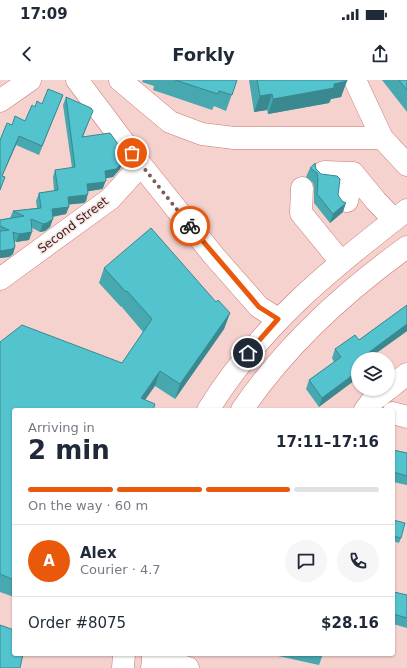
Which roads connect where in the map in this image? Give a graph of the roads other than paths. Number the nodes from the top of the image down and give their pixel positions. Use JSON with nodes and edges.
{"nodes":[{"id":1,"x":30,"y":80,"type":"edge"},
{"id":2,"x":77,"y":80,"type":"edge"},
{"id":3,"x":120,"y":80,"type":"edge"},
{"id":4,"x":355,"y":80,"type":"edge"},
{"id":5,"x":0,"y":101,"type":"edge"},
{"id":6,"x":382,"y":138,"type":"junction"},
{"id":7,"x":141,"y":165,"type":"junction"},
{"id":8,"x":407,"y":165,"type":"edge"},
{"id":9,"x":353,"y":173,"type":"junction"},
{"id":10,"x":310,"y":206,"type":"dead end"},
{"id":11,"x":401,"y":215,"type":"edge"},
{"id":12,"x":407,"y":248,"type":"edge"},
{"id":13,"x":341,"y":262,"type":"junction"},
{"id":14,"x":0,"y":279,"type":"edge"},
{"id":15,"x":278,"y":319,"type":"junction"},
{"id":16,"x":407,"y":374,"type":"edge"},
{"id":17,"x":395,"y":383,"type":"edge"},
{"id":18,"x":383,"y":396,"type":"edge"},
{"id":19,"x":374,"y":407,"type":"edge"},
{"id":20,"x":209,"y":408,"type":"edge"},
{"id":21,"x":243,"y":408,"type":"edge"},
{"id":22,"x":395,"y":415,"type":"edge"},
{"id":23,"x":407,"y":418,"type":"edge"},
{"id":24,"x":124,"y":656,"type":"edge"},
{"id":25,"x":153,"y":660,"type":"edge"},
{"id":26,"x":123,"y":668,"type":"edge"},
{"id":27,"x":188,"y":668,"type":"edge"}],
"edges":[{"from":1,"to":5,"type":"main road"},
{"from":2,"to":7,"type":"main road"},
{"from":3,"to":6,"type":"main road"},
{"from":4,"to":6,"type":"main road"},
{"from":6,"to":8,"type":"main road"},
{"from":7,"to":14,"type":"main road","name":"Second Street"},
{"from":7,"to":15,"type":"main road"},
{"from":9,"to":9,"type":"main road"},
{"from":9,"to":11,"type":"main road"},
{"from":10,"to":13,"type":"main road"},
{"from":11,"to":13,"type":"main road"},
{"from":12,"to":21,"type":"main road"},
{"from":13,"to":15,"type":"main road"},
{"from":15,"to":20,"type":"main road"},
{"from":16,"to":17,"type":"main road"},
{"from":18,"to":19,"type":"main road"},
{"from":22,"to":23,"type":"main road"},
{"from":24,"to":26,"type":"main road"},
{"from":25,"to":27,"type":"main road"}]}
